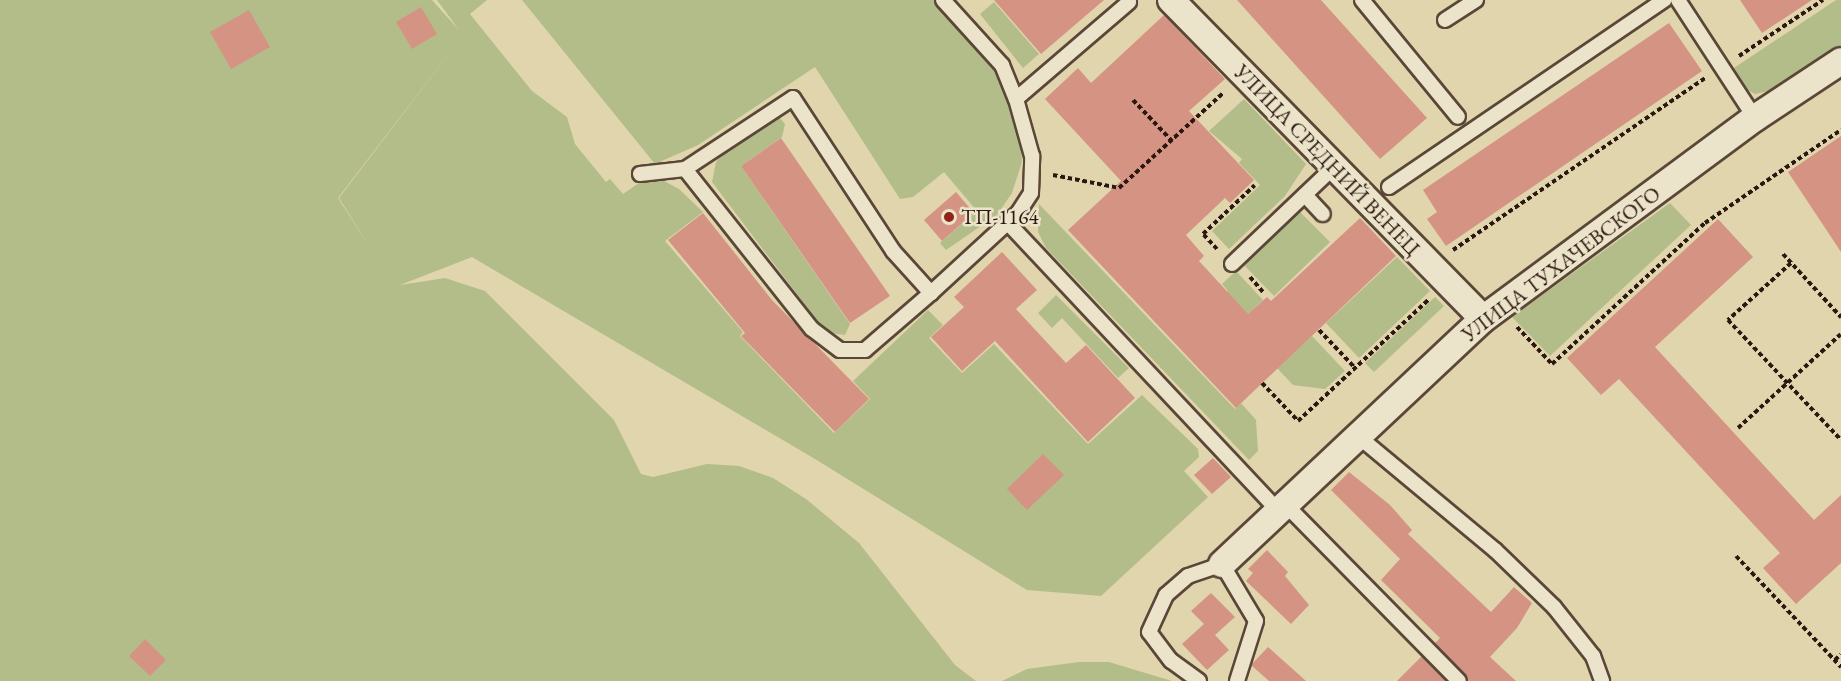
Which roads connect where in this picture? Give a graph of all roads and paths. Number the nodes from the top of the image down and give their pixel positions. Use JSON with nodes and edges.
{"nodes":[{"id":1,"x":943,"y":0,"type":"edge"},
{"id":2,"x":1171,"y":0,"type":"edge"},
{"id":3,"x":1362,"y":0,"type":"edge"},
{"id":4,"x":1476,"y":0,"type":"edge"},
{"id":5,"x":1664,"y":0,"type":"edge"},
{"id":6,"x":1678,"y":0,"type":"edge"},
{"id":7,"x":1823,"y":0,"type":"edge"},
{"id":8,"x":1129,"y":2,"type":"dead end"},
{"id":9,"x":1445,"y":21,"type":"dead end"},
{"id":10,"x":1841,"y":61,"type":"edge"},
{"id":11,"x":1722,"y":67,"type":"junction"},
{"id":12,"x":1228,"y":89,"type":"dead end"},
{"id":13,"x":1016,"y":99,"type":"junction"},
{"id":14,"x":1133,"y":100,"type":"dead end"},
{"id":15,"x":1458,"y":117,"type":"dead end"},
{"id":16,"x":1755,"y":118,"type":"junction"},
{"id":17,"x":1841,"y":130,"type":"edge"},
{"id":18,"x":1172,"y":141,"type":"junction"},
{"id":19,"x":1334,"y":167,"type":"junction"},
{"id":20,"x":685,"y":169,"type":"junction"},
{"id":21,"x":1035,"y":171,"type":"junction"},
{"id":22,"x":640,"y":174,"type":"dead end"},
{"id":23,"x":1255,"y":185,"type":"dead end"},
{"id":24,"x":1389,"y":187,"type":"dead end"},
{"id":25,"x":1305,"y":195,"type":"junction"},
{"id":26,"x":1323,"y":214,"type":"dead end"},
{"id":27,"x":1008,"y":223,"type":"junction"},
{"id":28,"x":1783,"y":254,"type":"dead end"},
{"id":29,"x":1791,"y":263,"type":"junction"},
{"id":30,"x":1232,"y":264,"type":"joint"},
{"id":31,"x":1447,"y":282,"type":"junction"},
{"id":32,"x":931,"y":293,"type":"junction"},
{"id":33,"x":1491,"y":313,"type":"junction"},
{"id":34,"x":1841,"y":317,"type":"edge"},
{"id":35,"x":1319,"y":330,"type":"dead end"},
{"id":36,"x":1841,"y":334,"type":"edge"},
{"id":37,"x":1355,"y":368,"type":"junction"},
{"id":38,"x":1262,"y":382,"type":"dead end"},
{"id":39,"x":1787,"y":382,"type":"junction"},
{"id":40,"x":1738,"y":428,"type":"dead end"},
{"id":41,"x":1358,"y":436,"type":"junction"},
{"id":42,"x":1841,"y":440,"type":"edge"},
{"id":43,"x":1282,"y":507,"type":"junction"},
{"id":44,"x":1736,"y":556,"type":"dead end"},
{"id":45,"x":1222,"y":564,"type":"junction"},
{"id":46,"x":1841,"y":654,"type":"edge"},
{"id":47,"x":1835,"y":660,"type":"junction"},
{"id":48,"x":1841,"y":667,"type":"edge"},
{"id":49,"x":1199,"y":681,"type":"edge"},
{"id":50,"x":1237,"y":681,"type":"edge"},
{"id":51,"x":1459,"y":681,"type":"edge"},
{"id":52,"x":1602,"y":681,"type":"edge"}],
"edges":[{"from":1,"to":13,"type":"lane"},
{"from":2,"to":19,"type":"street","name":"УЛИЦА СРЕДНИЙ ВЕНЕЦ"},
{"from":3,"to":15,"type":"lane"},
{"from":4,"to":9,"type":"lane"},
{"from":5,"to":24,"type":"lane"},
{"from":6,"to":11,"type":"lane"},
{"from":7,"to":11,"type":"path"},
{"from":8,"to":13,"type":"lane"},
{"from":10,"to":16,"type":"street","name":"УЛИЦА ТУХАЧЕВСКОГО"},
{"from":11,"to":16,"type":"lane"},
{"from":11,"to":31,"type":"path"},
{"from":12,"to":18,"type":"path"},
{"from":13,"to":21,"type":"lane"},
{"from":14,"to":18,"type":"path"},
{"from":16,"to":33,"type":"street","name":"УЛИЦА ТУХАЧЕВСКОГО"},
{"from":17,"to":33,"type":"path"},
{"from":18,"to":21,"type":"path"},
{"from":19,"to":25,"type":"lane"},
{"from":19,"to":31,"type":"street","name":"УЛИЦА СРЕДНИЙ ВЕНЕЦ"},
{"from":20,"to":22,"type":"lane"},
{"from":20,"to":32,"type":"lane"},
{"from":20,"to":32,"type":"lane"},
{"from":21,"to":27,"type":"lane"},
{"from":23,"to":30,"type":"path"},
{"from":25,"to":26,"type":"lane"},
{"from":25,"to":30,"type":"lane"},
{"from":27,"to":32,"type":"lane"},
{"from":27,"to":43,"type":"lane"},
{"from":28,"to":29,"type":"path"},
{"from":29,"to":34,"type":"path"},
{"from":29,"to":39,"type":"path"},
{"from":31,"to":33,"type":"street","name":"УЛИЦА СРЕДНИЙ ВЕНЕЦ"},
{"from":31,"to":37,"type":"path"},
{"from":33,"to":41,"type":"street","name":"УЛИЦА ТУХАЧЕВСКОГО"},
{"from":35,"to":37,"type":"path"},
{"from":36,"to":39,"type":"path"},
{"from":37,"to":38,"type":"path"},
{"from":39,"to":40,"type":"path"},
{"from":39,"to":42,"type":"path"},
{"from":41,"to":43,"type":"street","name":"УЛИЦА ТУХАЧЕВСКОГО"},
{"from":41,"to":52,"type":"lane"},
{"from":43,"to":45,"type":"street","name":"УЛИЦА ТУХАЧЕВСКОГО"},
{"from":43,"to":51,"type":"lane"},
{"from":44,"to":47,"type":"path"},
{"from":45,"to":49,"type":"lane"},
{"from":45,"to":50,"type":"lane"},
{"from":46,"to":47,"type":"path"},
{"from":47,"to":48,"type":"path"}]}
